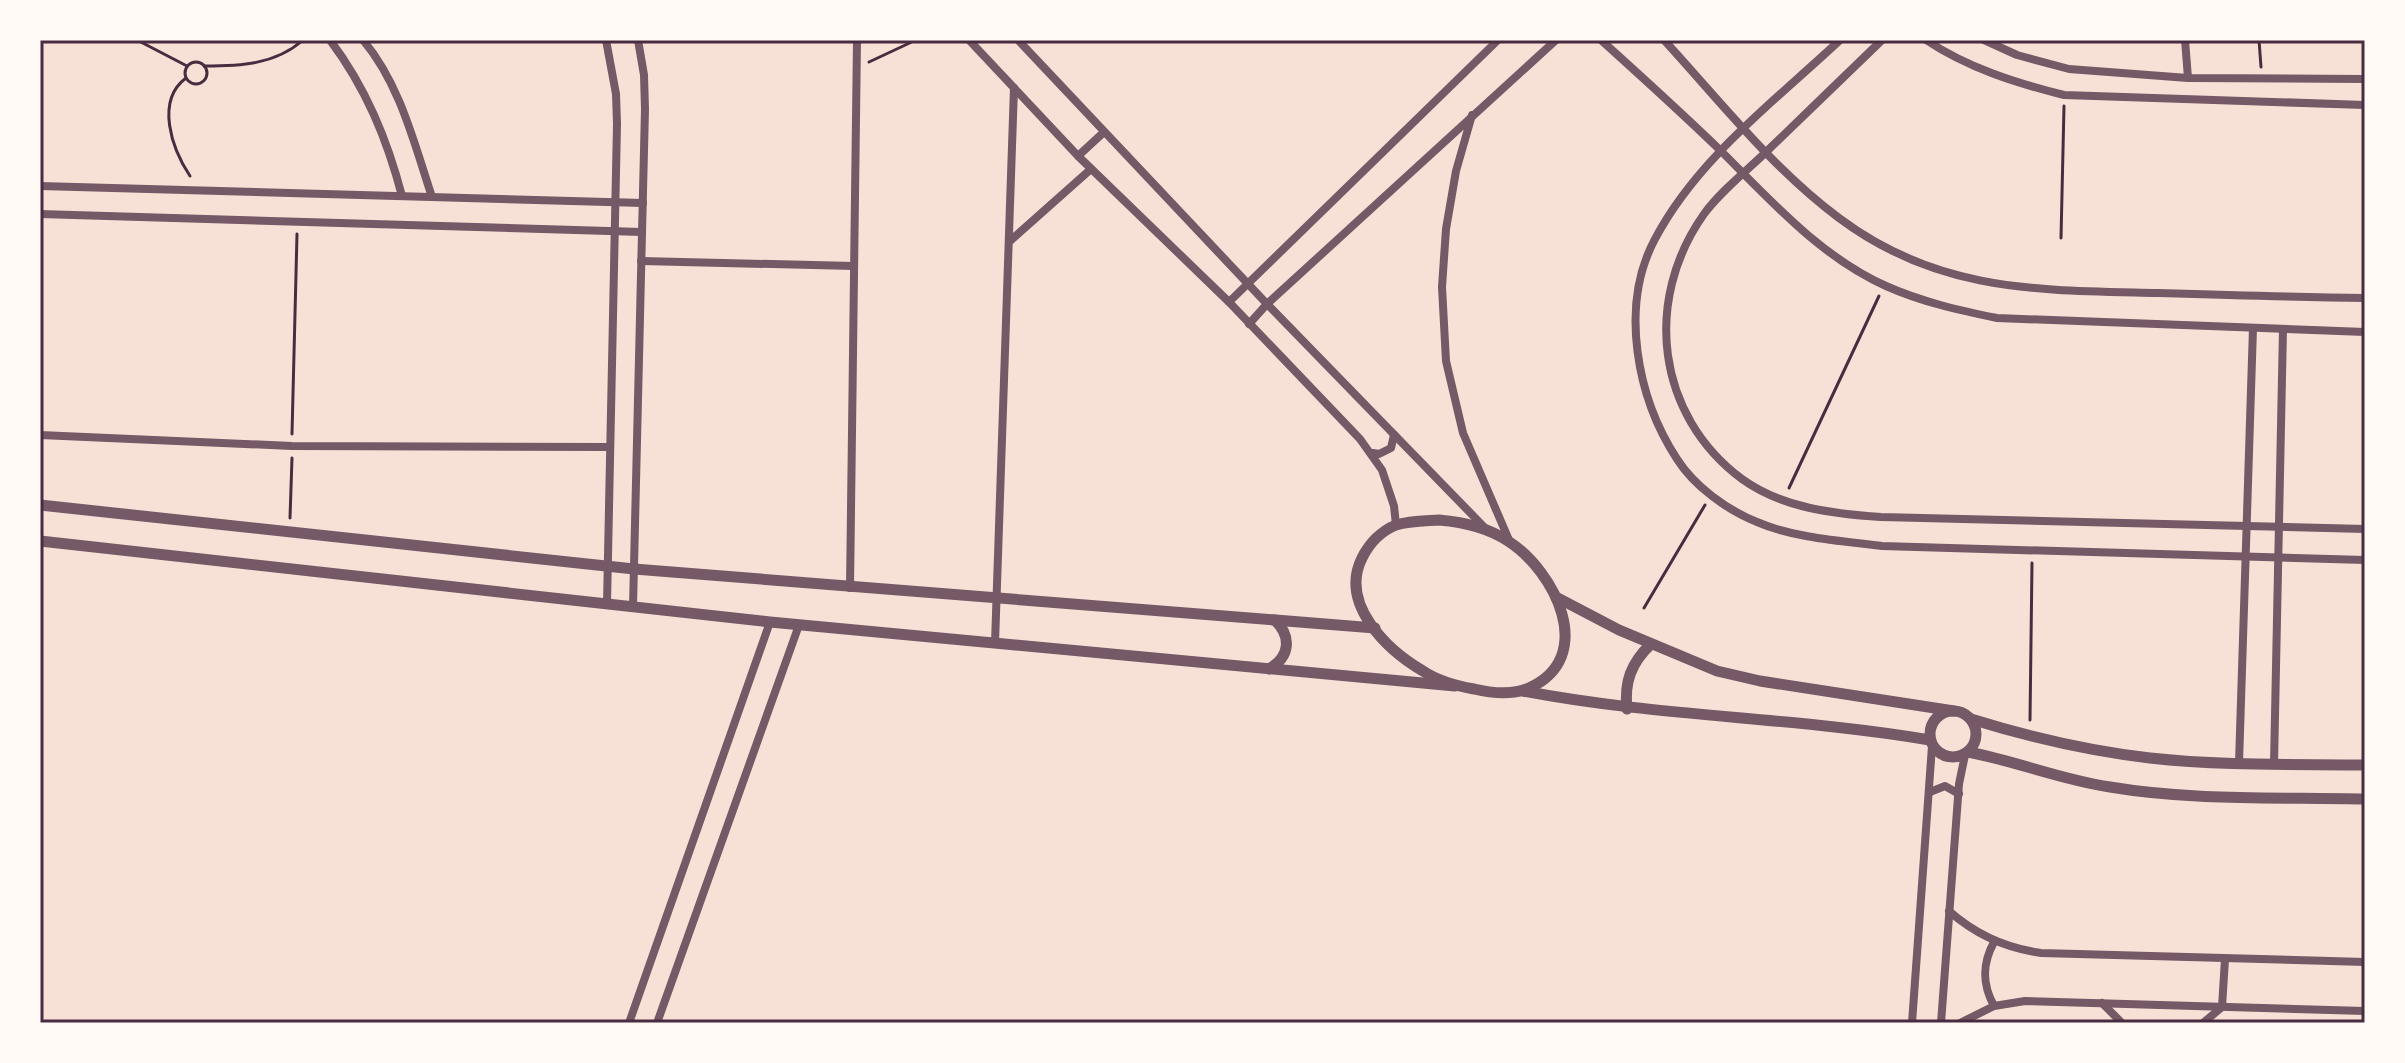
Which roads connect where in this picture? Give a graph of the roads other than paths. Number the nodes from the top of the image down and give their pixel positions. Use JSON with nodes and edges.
{"nodes":[{"id":1,"x":330,"y":40,"type":"edge"},
{"id":2,"x":363,"y":40,"type":"edge"},
{"id":3,"x":606,"y":40,"type":"edge"},
{"id":4,"x":638,"y":40,"type":"edge"},
{"id":5,"x":857,"y":40,"type":"edge"},
{"id":6,"x":969,"y":40,"type":"edge"},
{"id":7,"x":1018,"y":40,"type":"edge"},
{"id":8,"x":1498,"y":40,"type":"edge"},
{"id":9,"x":1556,"y":40,"type":"edge"},
{"id":10,"x":1601,"y":40,"type":"edge"},
{"id":11,"x":1664,"y":40,"type":"edge"},
{"id":12,"x":1840,"y":40,"type":"edge"},
{"id":13,"x":1882,"y":40,"type":"edge"},
{"id":14,"x":1926,"y":40,"type":"edge"},
{"id":15,"x":1984,"y":40,"type":"edge"},
{"id":16,"x":2185,"y":40,"type":"edge"},
{"id":17,"x":2188,"y":78,"type":"junction"},
{"id":18,"x":2365,"y":79,"type":"edge"},
{"id":19,"x":1014,"y":88,"type":"junction"},
{"id":20,"x":2365,"y":105,"type":"edge"},
{"id":21,"x":1472,"y":115,"type":"junction"},
{"id":22,"x":1745,"y":128,"type":"junction"},
{"id":23,"x":1104,"y":132,"type":"junction"},
{"id":24,"x":1721,"y":151,"type":"junction"},
{"id":25,"x":1765,"y":152,"type":"junction"},
{"id":26,"x":1078,"y":156,"type":"junction"},
{"id":27,"x":1091,"y":169,"type":"junction"},
{"id":28,"x":1743,"y":174,"type":"junction"},
{"id":29,"x":40,"y":186,"type":"edge"},
{"id":30,"x":402,"y":196,"type":"junction"},
{"id":31,"x":432,"y":197,"type":"junction"},
{"id":32,"x":615,"y":202,"type":"junction"},
{"id":33,"x":643,"y":203,"type":"junction"},
{"id":34,"x":40,"y":214,"type":"edge"},
{"id":35,"x":614,"y":232,"type":"junction"},
{"id":36,"x":642,"y":232,"type":"junction"},
{"id":37,"x":1010,"y":241,"type":"junction"},
{"id":38,"x":641,"y":261,"type":"junction"},
{"id":39,"x":854,"y":266,"type":"junction"},
{"id":40,"x":1247,"y":282,"type":"junction"},
{"id":41,"x":2365,"y":298,"type":"edge"},
{"id":42,"x":1229,"y":302,"type":"junction"},
{"id":43,"x":1267,"y":304,"type":"junction"},
{"id":44,"x":1249,"y":324,"type":"junction"},
{"id":45,"x":2253,"y":328,"type":"junction"},
{"id":46,"x":2283,"y":329,"type":"junction"},
{"id":47,"x":2365,"y":332,"type":"edge"},
{"id":48,"x":40,"y":435,"type":"edge"},
{"id":49,"x":1394,"y":435,"type":"junction"},
{"id":50,"x":610,"y":447,"type":"junction"},
{"id":51,"x":1373,"y":453,"type":"junction"},
{"id":52,"x":40,"y":505,"type":"edge"},
{"id":53,"x":1396,"y":525,"type":"junction"},
{"id":54,"x":2247,"y":525,"type":"junction"},
{"id":55,"x":2279,"y":526,"type":"junction"},
{"id":56,"x":1487,"y":529,"type":"junction"},
{"id":57,"x":2365,"y":529,"type":"edge"},
{"id":58,"x":40,"y":541,"type":"edge"},
{"id":59,"x":1509,"y":541,"type":"junction"},
{"id":60,"x":2246,"y":556,"type":"junction"},
{"id":61,"x":2278,"y":557,"type":"junction"},
{"id":62,"x":2365,"y":560,"type":"edge"},
{"id":63,"x":608,"y":566,"type":"junction"},
{"id":64,"x":634,"y":569,"type":"junction"},
{"id":65,"x":850,"y":588,"type":"junction"},
{"id":66,"x":997,"y":596,"type":"junction"},
{"id":67,"x":1556,"y":597,"type":"junction"},
{"id":68,"x":607,"y":604,"type":"junction"},
{"id":69,"x":633,"y":607,"type":"junction"},
{"id":70,"x":1275,"y":620,"type":"junction"},
{"id":71,"x":770,"y":622,"type":"junction"},
{"id":72,"x":799,"y":625,"type":"junction"},
{"id":73,"x":1375,"y":628,"type":"junction"},
{"id":74,"x":995,"y":643,"type":"junction"},
{"id":75,"x":1651,"y":644,"type":"junction"},
{"id":76,"x":1269,"y":669,"type":"junction"},
{"id":77,"x":1455,"y":686,"type":"junction"},
{"id":78,"x":1522,"y":690,"type":"junction"},
{"id":79,"x":1627,"y":709,"type":"junction"},
{"id":80,"x":1954,"y":711,"type":"junction"},
{"id":81,"x":1971,"y":719,"type":"junction"},
{"id":82,"x":1931,"y":743,"type":"junction"},
{"id":83,"x":1966,"y":753,"type":"junction"},
{"id":84,"x":2239,"y":763,"type":"junction"},
{"id":85,"x":2274,"y":764,"type":"junction"},
{"id":86,"x":2365,"y":765,"type":"edge"},
{"id":87,"x":1930,"y":792,"type":"junction"},
{"id":88,"x":1959,"y":794,"type":"junction"},
{"id":89,"x":2365,"y":799,"type":"edge"},
{"id":90,"x":1949,"y":911,"type":"junction"},
{"id":91,"x":1994,"y":942,"type":"junction"},
{"id":92,"x":2225,"y":959,"type":"junction"},
{"id":93,"x":2365,"y":962,"type":"edge"},
{"id":94,"x":2101,"y":1002,"type":"junction"},
{"id":95,"x":1994,"y":1006,"type":"junction"},
{"id":96,"x":2222,"y":1007,"type":"junction"},
{"id":97,"x":2365,"y":1011,"type":"edge"},
{"id":98,"x":629,"y":1023,"type":"edge"},
{"id":99,"x":657,"y":1023,"type":"edge"},
{"id":100,"x":1912,"y":1023,"type":"edge"},
{"id":101,"x":1941,"y":1023,"type":"edge"},
{"id":102,"x":1960,"y":1023,"type":"edge"},
{"id":103,"x":2122,"y":1023,"type":"edge"},
{"id":104,"x":2203,"y":1023,"type":"edge"}],
"edges":[{"from":1,"to":30,"type":"street"},
{"from":2,"to":31,"type":"street"},
{"from":3,"to":32,"type":"street"},
{"from":4,"to":33,"type":"street"},
{"from":5,"to":39,"type":"street"},
{"from":6,"to":19,"type":"street"},
{"from":7,"to":23,"type":"street"},
{"from":8,"to":40,"type":"street"},
{"from":9,"to":21,"type":"street"},
{"from":10,"to":24,"type":"street"},
{"from":11,"to":22,"type":"street"},
{"from":12,"to":22,"type":"street"},
{"from":13,"to":25,"type":"street"},
{"from":14,"to":20,"type":"street"},
{"from":15,"to":17,"type":"street"},
{"from":16,"to":17,"type":"street"},
{"from":17,"to":18,"type":"street"},
{"from":19,"to":26,"type":"street"},
{"from":19,"to":37,"type":"street"},
{"from":21,"to":43,"type":"street"},
{"from":21,"to":59,"type":"street"},
{"from":22,"to":24,"type":"street"},
{"from":22,"to":25,"type":"street"},
{"from":23,"to":26,"type":"street"},
{"from":23,"to":40,"type":"street"},
{"from":24,"to":28,"type":"street"},
{"from":24,"to":60,"type":"street"},
{"from":25,"to":28,"type":"street"},
{"from":25,"to":41,"type":"street"},
{"from":26,"to":27,"type":"street"},
{"from":27,"to":37,"type":"street"},
{"from":27,"to":42,"type":"street"},
{"from":28,"to":45,"type":"street"},
{"from":28,"to":54,"type":"street"},
{"from":29,"to":30,"type":"street"},
{"from":30,"to":31,"type":"street"},
{"from":31,"to":32,"type":"street"},
{"from":32,"to":33,"type":"street"},
{"from":32,"to":35,"type":"street"},
{"from":33,"to":36,"type":"street"},
{"from":34,"to":35,"type":"street"},
{"from":35,"to":36,"type":"street"},
{"from":35,"to":50,"type":"street"},
{"from":36,"to":38,"type":"street"},
{"from":37,"to":66,"type":"street"},
{"from":38,"to":39,"type":"street"},
{"from":38,"to":64,"type":"street"},
{"from":39,"to":65,"type":"street"},
{"from":40,"to":42,"type":"street"},
{"from":40,"to":43,"type":"street"},
{"from":42,"to":44,"type":"street"},
{"from":43,"to":44,"type":"street"},
{"from":43,"to":49,"type":"street"},
{"from":44,"to":51,"type":"street"},
{"from":45,"to":46,"type":"street"},
{"from":45,"to":54,"type":"street"},
{"from":46,"to":47,"type":"street"},
{"from":46,"to":55,"type":"street"},
{"from":48,"to":50,"type":"street"},
{"from":49,"to":51,"type":"street"},
{"from":49,"to":56,"type":"street"},
{"from":50,"to":63,"type":"street"},
{"from":51,"to":53,"type":"street"},
{"from":52,"to":63,"type":"street"},
{"from":53,"to":56,"type":"street"},
{"from":53,"to":73,"type":"street"},
{"from":54,"to":55,"type":"street"},
{"from":54,"to":60,"type":"street"},
{"from":55,"to":57,"type":"street"},
{"from":55,"to":61,"type":"street"},
{"from":56,"to":59,"type":"street"},
{"from":58,"to":68,"type":"street"},
{"from":59,"to":67,"type":"street"},
{"from":60,"to":61,"type":"street"},
{"from":60,"to":84,"type":"street"},
{"from":61,"to":62,"type":"street"},
{"from":61,"to":85,"type":"street"},
{"from":63,"to":64,"type":"street"},
{"from":63,"to":68,"type":"street"},
{"from":64,"to":65,"type":"street"},
{"from":64,"to":69,"type":"street"},
{"from":65,"to":66,"type":"street"},
{"from":66,"to":70,"type":"street"},
{"from":66,"to":74,"type":"street"},
{"from":67,"to":75,"type":"street"},
{"from":67,"to":78,"type":"street"},
{"from":68,"to":69,"type":"street"},
{"from":69,"to":71,"type":"street"},
{"from":70,"to":73,"type":"street"},
{"from":70,"to":76,"type":"street"},
{"from":71,"to":72,"type":"street"},
{"from":71,"to":98,"type":"street"},
{"from":72,"to":74,"type":"street"},
{"from":72,"to":99,"type":"street"},
{"from":73,"to":77,"type":"street"},
{"from":74,"to":76,"type":"street"},
{"from":75,"to":79,"type":"street"},
{"from":75,"to":80,"type":"street"},
{"from":76,"to":77,"type":"street"},
{"from":77,"to":78,"type":"street"},
{"from":78,"to":79,"type":"street"},
{"from":79,"to":82,"type":"street"},
{"from":80,"to":81,"type":"street"},
{"from":80,"to":82,"type":"street"},
{"from":81,"to":83,"type":"street"},
{"from":81,"to":84,"type":"street"},
{"from":82,"to":83,"type":"street"},
{"from":82,"to":87,"type":"street"},
{"from":83,"to":88,"type":"street"},
{"from":83,"to":89,"type":"street"},
{"from":84,"to":85,"type":"street"},
{"from":85,"to":86,"type":"street"},
{"from":87,"to":88,"type":"street"},
{"from":87,"to":100,"type":"street"},
{"from":88,"to":90,"type":"street"},
{"from":90,"to":91,"type":"street"},
{"from":90,"to":101,"type":"street"},
{"from":91,"to":92,"type":"street"},
{"from":91,"to":95,"type":"street"},
{"from":92,"to":93,"type":"street"},
{"from":92,"to":96,"type":"street"},
{"from":94,"to":95,"type":"street"},
{"from":94,"to":96,"type":"street"},
{"from":94,"to":103,"type":"street"},
{"from":95,"to":102,"type":"street"},
{"from":96,"to":97,"type":"street"},
{"from":96,"to":104,"type":"street"}]}
